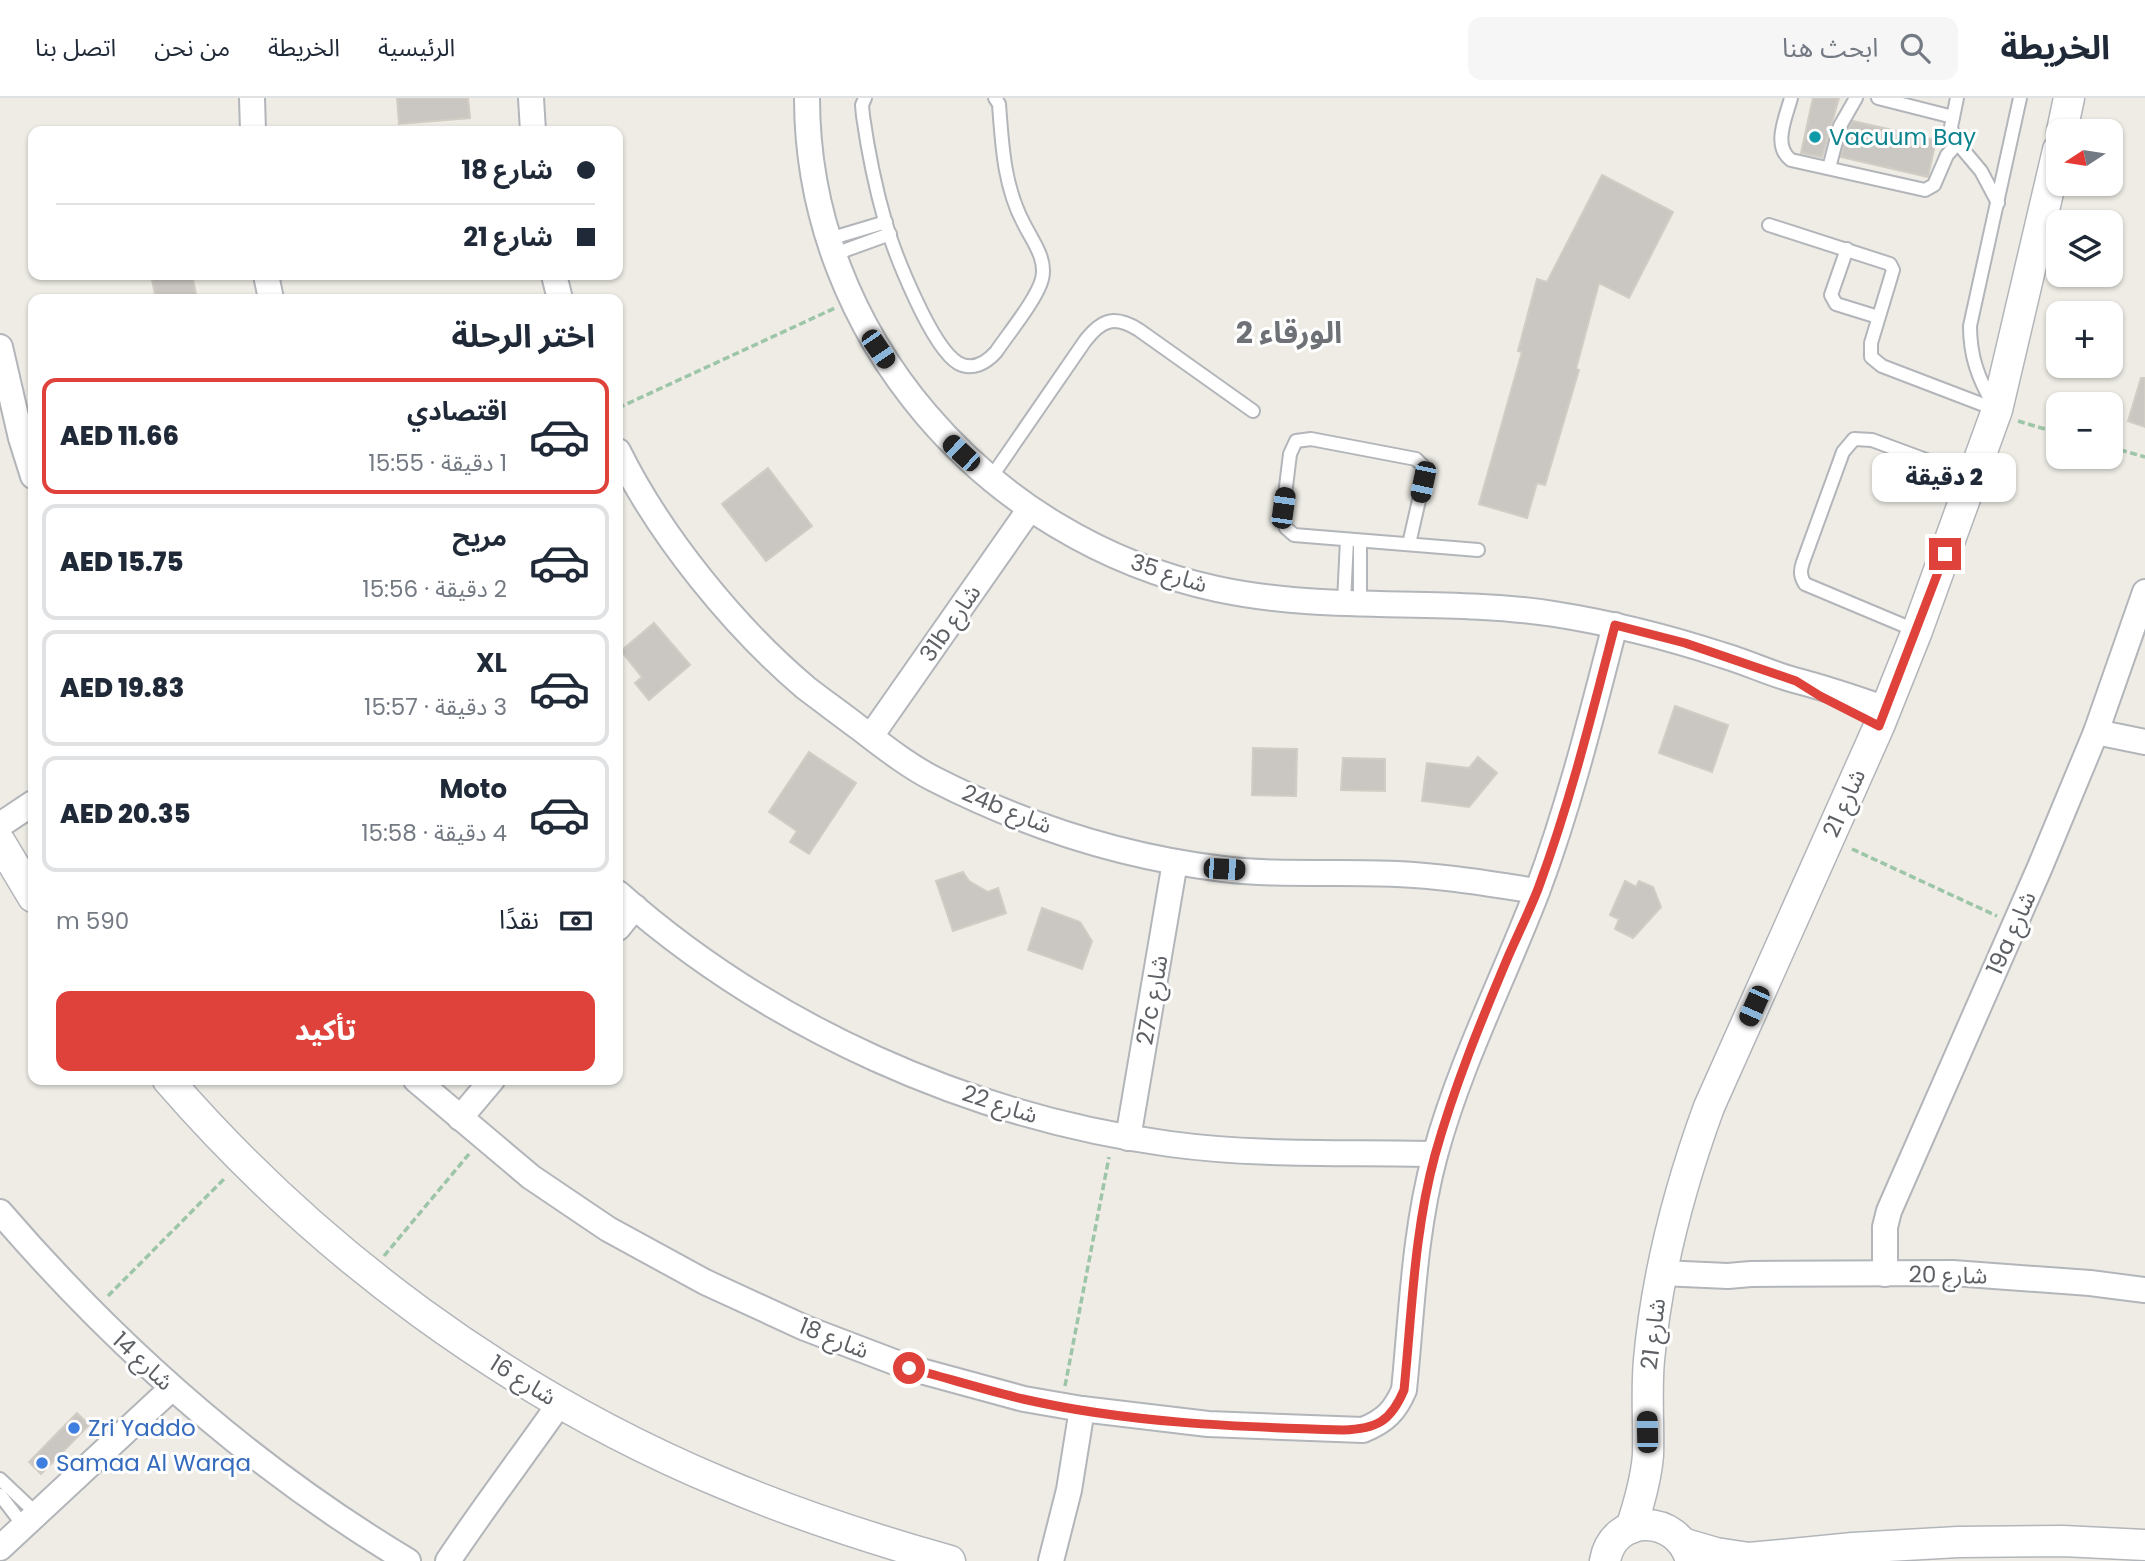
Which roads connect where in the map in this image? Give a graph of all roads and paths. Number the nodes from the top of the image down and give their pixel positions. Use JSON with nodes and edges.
{"nodes":[{"id":1,"x":252,"y":98,"type":"edge"},
{"id":2,"x":531,"y":98,"type":"edge"},
{"id":3,"x":807,"y":98,"type":"edge"},
{"id":4,"x":865,"y":98,"type":"edge"},
{"id":5,"x":995,"y":98,"type":"edge"},
{"id":6,"x":1791,"y":98,"type":"edge"},
{"id":7,"x":1856,"y":98,"type":"edge"},
{"id":8,"x":1878,"y":98,"type":"edge"},
{"id":9,"x":1957,"y":98,"type":"edge"},
{"id":10,"x":2020,"y":98,"type":"edge"},
{"id":11,"x":2068,"y":98,"type":"edge"},
{"id":12,"x":1953,"y":117,"type":"junction"},
{"id":13,"x":2064,"y":119,"type":"edge"},
{"id":14,"x":253,"y":126,"type":"edge"},
{"id":15,"x":533,"y":126,"type":"edge"},
{"id":16,"x":1957,"y":144,"type":"junction"},
{"id":17,"x":1829,"y":168,"type":"junction"},
{"id":18,"x":2047,"y":196,"type":"edge"},
{"id":19,"x":1998,"y":203,"type":"junction"},
{"id":20,"x":1769,"y":225,"type":"dead end"},
{"id":21,"x":888,"y":228,"type":"junction"},
{"id":22,"x":832,"y":246,"type":"junction"},
{"id":23,"x":1847,"y":248,"type":"junction"},
{"id":24,"x":853,"y":299,"type":"junction"},
{"id":25,"x":1878,"y":317,"type":"junction"},
{"id":26,"x":0,"y":347,"type":"edge"},
{"id":27,"x":623,"y":406,"type":"edge"},
{"id":28,"x":1253,"y":411,"type":"dead end"},
{"id":29,"x":1996,"y":413,"type":"junction"},
{"id":30,"x":2046,"y":429,"type":"edge"},
{"id":31,"x":2123,"y":451,"type":"edge"},
{"id":32,"x":2145,"y":457,"type":"edge"},
{"id":33,"x":28,"y":460,"type":"edge"},
{"id":34,"x":623,"y":462,"type":"edge"},
{"id":35,"x":1973,"y":477,"type":"junction"},
{"id":36,"x":990,"y":480,"type":"junction"},
{"id":37,"x":1029,"y":510,"type":"junction"},
{"id":38,"x":1353,"y":541,"type":"junction"},
{"id":39,"x":1409,"y":544,"type":"junction"},
{"id":40,"x":1478,"y":550,"type":"dead end"},
{"id":41,"x":2145,"y":592,"type":"edge"},
{"id":42,"x":1352,"y":602,"type":"junction"},
{"id":43,"x":1615,"y":625,"type":"junction"},
{"id":44,"x":1917,"y":631,"type":"junction"},
{"id":45,"x":1882,"y":717,"type":"junction"},
{"id":46,"x":2096,"y":732,"type":"junction"},
{"id":47,"x":871,"y":736,"type":"junction"},
{"id":48,"x":2145,"y":742,"type":"edge"},
{"id":49,"x":28,"y":794,"type":"edge"},
{"id":50,"x":28,"y":806,"type":"edge"},
{"id":51,"x":0,"y":807,"type":"edge"},
{"id":52,"x":0,"y":825,"type":"edge"},
{"id":53,"x":1829,"y":838,"type":"junction"},
{"id":54,"x":0,"y":842,"type":"edge"},
{"id":55,"x":1175,"y":862,"type":"junction"},
{"id":56,"x":28,"y":889,"type":"edge"},
{"id":57,"x":1537,"y":891,"type":"junction"},
{"id":58,"x":626,"y":900,"type":"edge"},
{"id":59,"x":2015,"y":924,"type":"junction"},
{"id":60,"x":173,"y":1085,"type":"edge"},
{"id":61,"x":422,"y":1085,"type":"edge"},
{"id":62,"x":488,"y":1085,"type":"edge"},
{"id":63,"x":460,"y":1118,"type":"junction"},
{"id":64,"x":1121,"y":1136,"type":"junction"},
{"id":65,"x":482,"y":1138,"type":"junction"},
{"id":66,"x":1435,"y":1154,"type":"junction"},
{"id":67,"x":243,"y":1160,"type":"junction"},
{"id":68,"x":0,"y":1212,"type":"edge"},
{"id":69,"x":1663,"y":1265,"type":"junction"},
{"id":70,"x":370,"y":1273,"type":"junction"},
{"id":71,"x":1885,"y":1273,"type":"junction"},
{"id":72,"x":2145,"y":1290,"type":"edge"},
{"id":73,"x":92,"y":1312,"type":"junction"},
{"id":74,"x":171,"y":1389,"type":"junction"},
{"id":75,"x":553,"y":1399,"type":"junction"},
{"id":76,"x":1071,"y":1407,"type":"junction"},
{"id":77,"x":1648,"y":1455,"type":"junction"},
{"id":78,"x":0,"y":1479,"type":"edge"},
{"id":79,"x":1069,"y":1490,"type":"junction"},
{"id":80,"x":0,"y":1495,"type":"edge"},
{"id":81,"x":483,"y":1511,"type":"junction"},
{"id":82,"x":29,"y":1519,"type":"junction"},
{"id":83,"x":1632,"y":1528,"type":"junction"},
{"id":84,"x":1681,"y":1544,"type":"edge"},
{"id":85,"x":2145,"y":1545,"type":"edge"},
{"id":86,"x":0,"y":1548,"type":"edge"},
{"id":87,"x":1602,"y":1559,"type":"edge"},
{"id":88,"x":1745,"y":1559,"type":"edge"},
{"id":89,"x":408,"y":1561,"type":"edge"},
{"id":90,"x":448,"y":1561,"type":"edge"},
{"id":91,"x":463,"y":1561,"type":"edge"},
{"id":92,"x":950,"y":1561,"type":"edge"},
{"id":93,"x":1052,"y":1561,"type":"edge"},
{"id":94,"x":1067,"y":1561,"type":"edge"}],
"edges":[{"from":1,"to":14,"type":"street"},
{"from":2,"to":15,"type":"street"},
{"from":3,"to":22,"type":"street","name":"شارع 35"},
{"from":4,"to":21,"type":"lane"},
{"from":5,"to":21,"type":"lane"},
{"from":6,"to":17,"type":"lane"},
{"from":7,"to":17,"type":"lane"},
{"from":8,"to":12,"type":"lane"},
{"from":9,"to":12,"type":"lane"},
{"from":10,"to":19,"type":"lane"},
{"from":11,"to":13,"type":"street"},
{"from":12,"to":16,"type":"lane"},
{"from":16,"to":17,"type":"lane"},
{"from":16,"to":19,"type":"lane"},
{"from":18,"to":29,"type":"street","name":"شارع 21"},
{"from":19,"to":29,"type":"lane"},
{"from":20,"to":23,"type":"lane"},
{"from":21,"to":22,"type":"lane"},
{"from":22,"to":24,"type":"street","name":"شارع 35"},
{"from":23,"to":25,"type":"lane"},
{"from":23,"to":25,"type":"lane"},
{"from":24,"to":27,"type":"path"},
{"from":24,"to":36,"type":"street","name":"شارع 35"},
{"from":25,"to":29,"type":"lane"},
{"from":26,"to":33,"type":"street"},
{"from":28,"to":36,"type":"lane"},
{"from":29,"to":30,"type":"path"},
{"from":29,"to":35,"type":"street","name":"شارع 21"},
{"from":31,"to":32,"type":"path"},
{"from":34,"to":47,"type":"street","name":"24b شارع"},
{"from":35,"to":44,"type":"street","name":"شارع 21"},
{"from":35,"to":44,"type":"lane"},
{"from":36,"to":37,"type":"street","name":"شارع 35"},
{"from":37,"to":42,"type":"street","name":"شارع 35"},
{"from":37,"to":47,"type":"street","name":"31b شارع"},
{"from":38,"to":39,"type":"lane"},
{"from":38,"to":39,"type":"lane"},
{"from":38,"to":42,"type":"lane"},
{"from":39,"to":40,"type":"lane"},
{"from":41,"to":46,"type":"street","name":"19a شارع"},
{"from":42,"to":43,"type":"street","name":"شارع 35"},
{"from":43,"to":45,"type":"street","name":"شارع 35"},
{"from":43,"to":57,"type":"street","name":"شارع 18"},
{"from":44,"to":45,"type":"street","name":"شارع 21"},
{"from":45,"to":53,"type":"street","name":"شارع 21"},
{"from":46,"to":48,"type":"street"},
{"from":46,"to":59,"type":"street","name":"19a شارع"},
{"from":47,"to":55,"type":"street","name":"24b شارع"},
{"from":49,"to":51,"type":"street"},
{"from":50,"to":52,"type":"street"},
{"from":53,"to":59,"type":"path"},
{"from":53,"to":69,"type":"street","name":"شارع 21"},
{"from":54,"to":56,"type":"street"},
{"from":55,"to":57,"type":"street","name":"24b شارع"},
{"from":55,"to":64,"type":"street","name":"27c شارع"},
{"from":57,"to":66,"type":"street","name":"شارع 18"},
{"from":58,"to":64,"type":"street","name":"شارع 22"},
{"from":59,"to":71,"type":"street","name":"19a شارع"},
{"from":60,"to":67,"type":"street","name":"شارع 16"},
{"from":61,"to":63,"type":"street","name":"شارع 18"},
{"from":62,"to":63,"type":"street"},
{"from":63,"to":65,"type":"street","name":"شارع 18"},
{"from":64,"to":66,"type":"street","name":"شارع 22"},
{"from":64,"to":76,"type":"path"},
{"from":65,"to":70,"type":"path"},
{"from":65,"to":76,"type":"street","name":"شارع 18"},
{"from":66,"to":76,"type":"street","name":"شارع 18"},
{"from":67,"to":70,"type":"street","name":"شارع 16"},
{"from":67,"to":73,"type":"path"},
{"from":68,"to":73,"type":"street","name":"شارع 14"},
{"from":69,"to":71,"type":"street","name":"شارع 20"},
{"from":69,"to":77,"type":"street","name":"شارع 21"},
{"from":70,"to":75,"type":"street","name":"شارع 16"},
{"from":71,"to":72,"type":"street","name":"شارع 20"},
{"from":73,"to":74,"type":"street","name":"شارع 14"},
{"from":74,"to":82,"type":"street"},
{"from":74,"to":89,"type":"street","name":"شارع 14"},
{"from":75,"to":81,"type":"street"},
{"from":75,"to":92,"type":"street","name":"شارع 16"},
{"from":76,"to":79,"type":"street"},
{"from":77,"to":83,"type":"street","name":"شارع 21"},
{"from":77,"to":84,"type":"street","name":"شارع 21"},
{"from":78,"to":82,"type":"lane"},
{"from":79,"to":93,"type":"street"},
{"from":79,"to":94,"type":"street"},
{"from":80,"to":82,"type":"lane"},
{"from":81,"to":90,"type":"street"},
{"from":81,"to":91,"type":"street"},
{"from":82,"to":86,"type":"street"},
{"from":83,"to":84,"type":"street"},
{"from":83,"to":87,"type":"street"},
{"from":84,"to":88,"type":"street"},
{"from":85,"to":88,"type":"street"}]}
